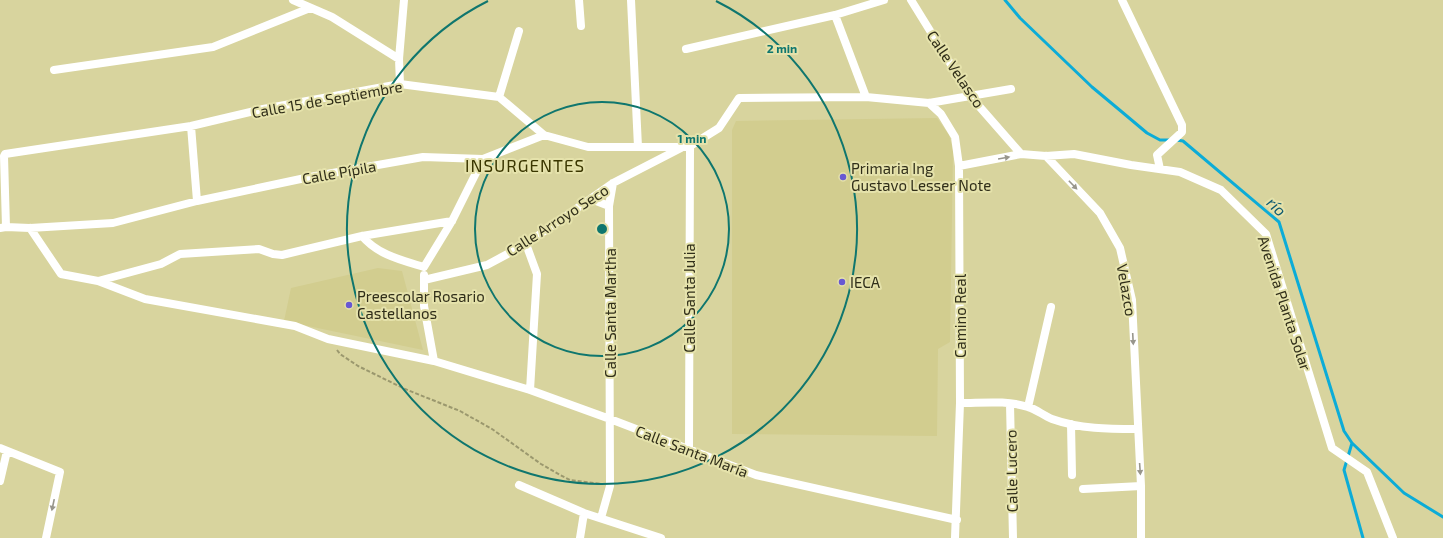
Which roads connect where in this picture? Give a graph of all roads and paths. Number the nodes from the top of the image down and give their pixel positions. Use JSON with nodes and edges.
{"nodes":[{"id":1,"x":292,"y":0,"type":"edge"},
{"id":2,"x":404,"y":0,"type":"edge"},
{"id":3,"x":579,"y":0,"type":"edge"},
{"id":4,"x":631,"y":0,"type":"edge"},
{"id":5,"x":884,"y":0,"type":"edge"},
{"id":6,"x":911,"y":0,"type":"edge"},
{"id":7,"x":1122,"y":0,"type":"edge"},
{"id":8,"x":310,"y":8,"type":"junction"},
{"id":9,"x":835,"y":15,"type":"junction"},
{"id":10,"x":581,"y":26,"type":"dead end"},
{"id":11,"x":519,"y":31,"type":"dead end"},
{"id":12,"x":686,"y":49,"type":"dead end"},
{"id":13,"x":399,"y":59,"type":"junction"},
{"id":14,"x":54,"y":70,"type":"dead end"},
{"id":15,"x":400,"y":84,"type":"junction"},
{"id":16,"x":1011,"y":89,"type":"dead end"},
{"id":17,"x":499,"y":97,"type":"junction"},
{"id":18,"x":866,"y":97,"type":"junction"},
{"id":19,"x":971,"y":97,"type":"junction"},
{"id":20,"x":929,"y":103,"type":"junction"},
{"id":21,"x":191,"y":126,"type":"junction"},
{"id":22,"x":544,"y":135,"type":"junction"},
{"id":23,"x":687,"y":146,"type":"junction"},
{"id":24,"x":638,"y":147,"type":"junction"},
{"id":25,"x":1021,"y":154,"type":"junction"},
{"id":26,"x":1046,"y":156,"type":"junction"},
{"id":27,"x":483,"y":160,"type":"junction"},
{"id":28,"x":959,"y":166,"type":"junction"},
{"id":29,"x":1160,"y":169,"type":"junction"},
{"id":30,"x":613,"y":183,"type":"junction"},
{"id":31,"x":591,"y":199,"type":"junction"},
{"id":32,"x":197,"y":201,"type":"junction"},
{"id":33,"x":609,"y":206,"type":"junction"},
{"id":34,"x":452,"y":221,"type":"junction"},
{"id":35,"x":3,"y":228,"type":"edge"},
{"id":36,"x":30,"y":228,"type":"junction"},
{"id":37,"x":362,"y":236,"type":"junction"},
{"id":38,"x":526,"y":244,"type":"junction"},
{"id":39,"x":424,"y":267,"type":"junction"},
{"id":40,"x":424,"y":280,"type":"junction"},
{"id":41,"x":98,"y":281,"type":"junction"},
{"id":42,"x":1051,"y":306,"type":"dead end"},
{"id":43,"x":328,"y":339,"type":"junction"},
{"id":44,"x":434,"y":361,"type":"junction"},
{"id":45,"x":530,"y":390,"type":"junction"},
{"id":46,"x":960,"y":403,"type":"junction"},
{"id":47,"x":1010,"y":404,"type":"junction"},
{"id":48,"x":1028,"y":407,"type":"junction"},
{"id":49,"x":610,"y":419,"type":"junction"},
{"id":50,"x":1071,"y":424,"type":"junction"},
{"id":51,"x":1137,"y":429,"type":"junction"},
{"id":52,"x":4,"y":449,"type":"edge"},
{"id":53,"x":689,"y":450,"type":"junction"},
{"id":54,"x":1072,"y":475,"type":"dead end"},
{"id":55,"x":0,"y":481,"type":"edge"},
{"id":56,"x":519,"y":485,"type":"dead end"},
{"id":57,"x":610,"y":486,"type":"junction"},
{"id":58,"x":1141,"y":486,"type":"junction"},
{"id":59,"x":1083,"y":489,"type":"dead end"},
{"id":60,"x":584,"y":513,"type":"junction"},
{"id":61,"x":601,"y":518,"type":"junction"},
{"id":62,"x":957,"y":520,"type":"junction"},
{"id":63,"x":46,"y":538,"type":"edge"},
{"id":64,"x":580,"y":538,"type":"edge"},
{"id":65,"x":661,"y":538,"type":"edge"},
{"id":66,"x":955,"y":538,"type":"edge"},
{"id":67,"x":1013,"y":538,"type":"edge"},
{"id":68,"x":1141,"y":538,"type":"edge"},
{"id":69,"x":1393,"y":538,"type":"edge"}],
"edges":[{"from":1,"to":8,"type":"street"},
{"from":2,"to":13,"type":"street"},
{"from":3,"to":10,"type":"street"},
{"from":4,"to":24,"type":"street"},
{"from":5,"to":9,"type":"street"},
{"from":6,"to":19,"type":"street","name":"Calle Velasco"},
{"from":7,"to":29,"type":"street"},
{"from":8,"to":13,"type":"street"},
{"from":8,"to":14,"type":"street"},
{"from":9,"to":12,"type":"street"},
{"from":9,"to":18,"type":"street"},
{"from":11,"to":17,"type":"street"},
{"from":13,"to":15,"type":"street"},
{"from":15,"to":17,"type":"street","name":"Calle 15 de Septiembre"},
{"from":15,"to":21,"type":"street","name":"Calle 15 de Septiembre"},
{"from":16,"to":19,"type":"street"},
{"from":17,"to":22,"type":"street"},
{"from":18,"to":20,"type":"street"},
{"from":18,"to":23,"type":"street"},
{"from":19,"to":20,"type":"street"},
{"from":19,"to":25,"type":"street","name":"Calle Velasco"},
{"from":20,"to":28,"type":"street","name":"Camino Real"},
{"from":21,"to":32,"type":"street"},
{"from":21,"to":35,"type":"street","name":"Calle 15 de Septiembre"},
{"from":22,"to":24,"type":"street"},
{"from":22,"to":27,"type":"street"},
{"from":23,"to":24,"type":"street"},
{"from":23,"to":30,"type":"street","name":"Calle Arroyo Seco"},
{"from":23,"to":53,"type":"street","name":"Calle Santa Julia"},
{"from":25,"to":26,"type":"street"},
{"from":28,"to":25,"type":"street","one_way":true},
{"from":26,"to":29,"type":"street","name":"Avenida Planta Solar"},
{"from":26,"to":51,"type":"street","name":"Velazco","one_way":true},
{"from":27,"to":32,"type":"street","name":"Calle Pípila"},
{"from":27,"to":34,"type":"street"},
{"from":28,"to":46,"type":"street","name":"Camino Real"},
{"from":29,"to":69,"type":"street","name":"Avenida Planta Solar"},
{"from":30,"to":31,"type":"street","name":"Calle Arroyo Seco"},
{"from":30,"to":33,"type":"street","name":"Calle Santa Martha"},
{"from":31,"to":33,"type":"street"},
{"from":31,"to":38,"type":"street","name":"Calle Arroyo Seco"},
{"from":32,"to":36,"type":"street","name":"Calle Pípila"},
{"from":33,"to":49,"type":"street","name":"Calle Santa Martha"},
{"from":34,"to":37,"type":"street"},
{"from":34,"to":39,"type":"street"},
{"from":35,"to":36,"type":"street","name":"Calle Pípila"},
{"from":36,"to":41,"type":"street","name":"Calle Santa María"},
{"from":37,"to":39,"type":"street"},
{"from":37,"to":41,"type":"street"},
{"from":38,"to":40,"type":"street","name":"Calle Arroyo Seco"},
{"from":38,"to":45,"type":"street"},
{"from":39,"to":40,"type":"street"},
{"from":40,"to":44,"type":"street"},
{"from":41,"to":43,"type":"street","name":"Calle Santa María"},
{"from":42,"to":48,"type":"street"},
{"from":43,"to":44,"type":"street","name":"Calle Santa María"},
{"from":43,"to":57,"type":"path"},
{"from":44,"to":45,"type":"street","name":"Calle Santa María"},
{"from":45,"to":49,"type":"street","name":"Calle Santa María"},
{"from":46,"to":47,"type":"street"},
{"from":46,"to":62,"type":"street","name":"Camino Real"},
{"from":47,"to":48,"type":"street"},
{"from":47,"to":67,"type":"street","name":"Calle Lucero"},
{"from":48,"to":50,"type":"street"},
{"from":49,"to":53,"type":"street","name":"Calle Santa María"},
{"from":49,"to":57,"type":"street","name":"Calle Santa Martha"},
{"from":50,"to":51,"type":"street"},
{"from":50,"to":54,"type":"street"},
{"from":51,"to":58,"type":"street","name":"Velazco","one_way":true},
{"from":52,"to":55,"type":"street"},
{"from":52,"to":63,"type":"street","one_way":true},
{"from":53,"to":62,"type":"street","name":"Calle Santa María"},
{"from":56,"to":60,"type":"street"},
{"from":57,"to":61,"type":"street","name":"Calle Santa Martha"},
{"from":58,"to":59,"type":"street"},
{"from":58,"to":68,"type":"street","name":"Velazco"},
{"from":60,"to":61,"type":"street"},
{"from":60,"to":64,"type":"street"},
{"from":61,"to":65,"type":"street"},
{"from":62,"to":66,"type":"street","name":"Camino Real"}]}
